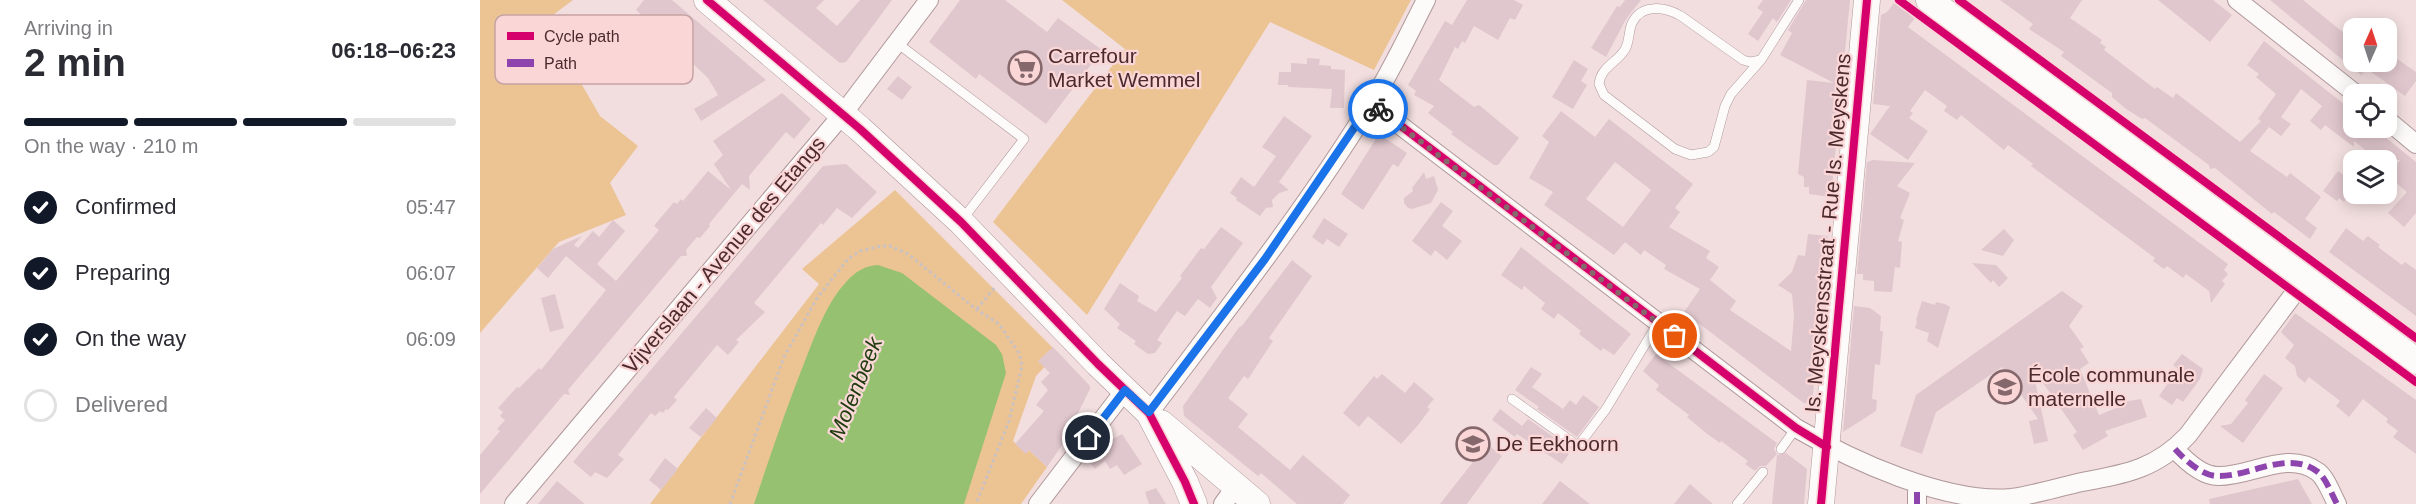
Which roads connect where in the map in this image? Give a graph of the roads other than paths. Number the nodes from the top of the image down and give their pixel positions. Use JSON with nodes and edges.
{"nodes":[{"id":1,"x":928,"y":0,"type":"edge"},
{"id":2,"x":1426,"y":0,"type":"edge"},
{"id":3,"x":1799,"y":0,"type":"edge"},
{"id":4,"x":1867,"y":0,"type":"edge"},
{"id":5,"x":1929,"y":0,"type":"edge"},
{"id":6,"x":2237,"y":0,"type":"edge"},
{"id":7,"x":719,"y":4,"type":"edge"},
{"id":8,"x":897,"y":43,"type":"junction"},
{"id":9,"x":1761,"y":60,"type":"junction"},
{"id":10,"x":2343,"y":84,"type":"edge"},
{"id":11,"x":1371,"y":103,"type":"junction"},
{"id":12,"x":842,"y":115,"type":"junction"},
{"id":13,"x":2397,"y":126,"type":"edge"},
{"id":14,"x":2413,"y":135,"type":"edge"},
{"id":15,"x":961,"y":222,"type":"junction"},
{"id":16,"x":2305,"y":279,"type":"junction"},
{"id":17,"x":1658,"y":323,"type":"junction"},
{"id":18,"x":2416,"y":361,"type":"edge"},
{"id":19,"x":1125,"y":390,"type":"junction"},
{"id":20,"x":1512,"y":399,"type":"dead end"},
{"id":21,"x":1149,"y":412,"type":"junction"},
{"id":22,"x":1796,"y":428,"type":"junction"},
{"id":23,"x":1827,"y":447,"type":"junction"},
{"id":24,"x":1781,"y":449,"type":"dead end"},
{"id":25,"x":2175,"y":449,"type":"junction"},
{"id":26,"x":1203,"y":459,"type":"junction"},
{"id":27,"x":1762,"y":472,"type":"dead end"},
{"id":28,"x":1226,"y":492,"type":"edge"},
{"id":29,"x":1189,"y":493,"type":"edge"},
{"id":30,"x":1959,"y":499,"type":"edge"},
{"id":31,"x":2009,"y":501,"type":"edge"},
{"id":32,"x":514,"y":504,"type":"edge"},
{"id":33,"x":1038,"y":504,"type":"edge"},
{"id":34,"x":1257,"y":504,"type":"edge"},
{"id":35,"x":1737,"y":504,"type":"edge"},
{"id":36,"x":1821,"y":504,"type":"edge"},
{"id":37,"x":2337,"y":504,"type":"edge"}],
"edges":[{"from":1,"to":8,"type":"street","name":"Vijverslaan - Avenue des Etangs"},
{"from":2,"to":11,"type":"street"},
{"from":3,"to":9,"type":"lane"},
{"from":4,"to":23,"type":"street","name":"Is. Meyskensstraat - Rue Is. Meyskens"},
{"from":5,"to":16,"type":"street"},
{"from":6,"to":10,"type":"street"},
{"from":7,"to":12,"type":"street"},
{"from":8,"to":12,"type":"street","name":"Vijverslaan - Avenue des Etangs"},
{"from":8,"to":15,"type":"lane"},
{"from":9,"to":9,"type":"lane"},
{"from":11,"to":17,"type":"street"},
{"from":11,"to":21,"type":"street"},
{"from":12,"to":15,"type":"street"},
{"from":12,"to":32,"type":"street","name":"Vijverslaan - Avenue des Etangs"},
{"from":13,"to":14,"type":"street"},
{"from":15,"to":19,"type":"street"},
{"from":16,"to":18,"type":"street"},
{"from":16,"to":25,"type":"street"},
{"from":17,"to":20,"type":"lane"},
{"from":17,"to":22,"type":"street"},
{"from":19,"to":21,"type":"street"},
{"from":19,"to":33,"type":"street"},
{"from":21,"to":26,"type":"street"},
{"from":21,"to":29,"type":"street"},
{"from":22,"to":23,"type":"street"},
{"from":22,"to":24,"type":"lane"},
{"from":23,"to":30,"type":"street"},
{"from":23,"to":36,"type":"street","name":"Is. Meyskensstraat - Rue Is. Meyskens"},
{"from":25,"to":31,"type":"street"},
{"from":25,"to":37,"type":"street"},
{"from":26,"to":28,"type":"street"},
{"from":26,"to":29,"type":"street"},
{"from":27,"to":35,"type":"lane"},
{"from":28,"to":34,"type":"street"},
{"from":30,"to":31,"type":"street"}]}
